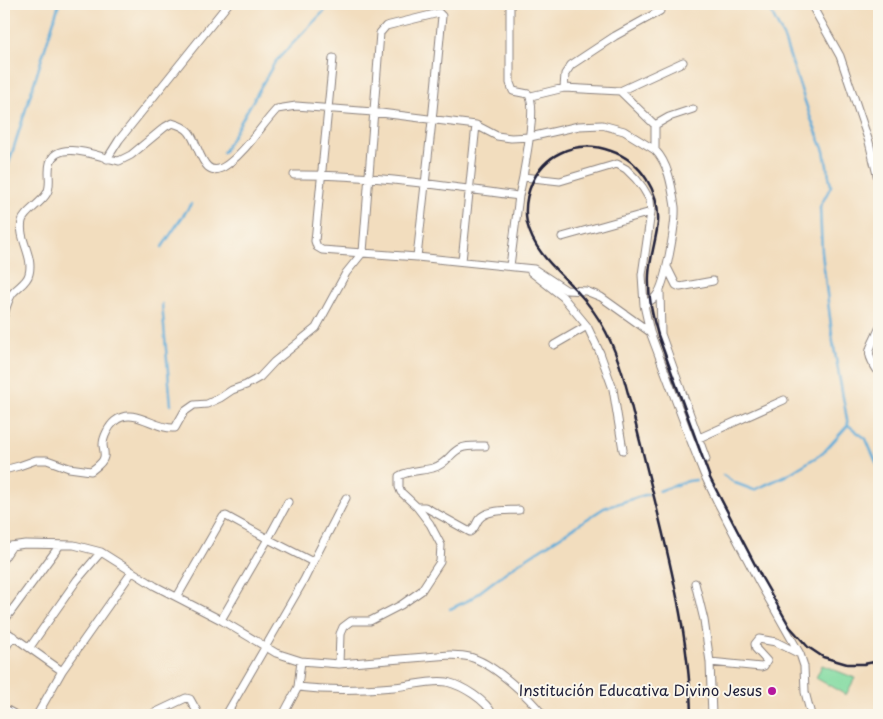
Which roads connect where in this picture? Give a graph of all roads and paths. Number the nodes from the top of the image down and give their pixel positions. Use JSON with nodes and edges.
{"nodes":[{"id":1,"x":228,"y":4,"type":"edge"},
{"id":2,"x":510,"y":4,"type":"edge"},
{"id":3,"x":812,"y":4,"type":"edge"},
{"id":4,"x":660,"y":11,"type":"dead end"},
{"id":5,"x":333,"y":58,"type":"dead end"},
{"id":6,"x":683,"y":62,"type":"dead end"},
{"id":7,"x":564,"y":88,"type":"junction"},
{"id":8,"x":620,"y":91,"type":"junction"},
{"id":9,"x":531,"y":96,"type":"junction"},
{"id":10,"x":329,"y":108,"type":"junction"},
{"id":11,"x":693,"y":109,"type":"dead end"},
{"id":12,"x":374,"y":112,"type":"junction"},
{"id":13,"x":432,"y":121,"type":"junction"},
{"id":14,"x":476,"y":125,"type":"junction"},
{"id":15,"x":655,"y":125,"type":"junction"},
{"id":16,"x":530,"y":137,"type":"junction"},
{"id":17,"x":655,"y":150,"type":"junction"},
{"id":18,"x":107,"y":159,"type":"junction"},
{"id":19,"x":322,"y":175,"type":"junction"},
{"id":20,"x":294,"y":176,"type":"dead end"},
{"id":21,"x":523,"y":177,"type":"junction"},
{"id":22,"x":369,"y":179,"type":"junction"},
{"id":23,"x":879,"y":183,"type":"edge"},
{"id":24,"x":424,"y":184,"type":"junction"},
{"id":25,"x":469,"y":189,"type":"junction"},
{"id":26,"x":519,"y":196,"type":"junction"},
{"id":27,"x":651,"y":212,"type":"junction"},
{"id":28,"x":562,"y":237,"type":"dead end"},
{"id":29,"x":363,"y":252,"type":"junction"},
{"id":30,"x":417,"y":257,"type":"junction"},
{"id":31,"x":462,"y":261,"type":"junction"},
{"id":32,"x":510,"y":266,"type":"junction"},
{"id":33,"x":667,"y":267,"type":"junction"},
{"id":34,"x":527,"y":268,"type":"junction"},
{"id":35,"x":714,"y":281,"type":"dead end"},
{"id":36,"x":660,"y":291,"type":"junction"},
{"id":37,"x":644,"y":305,"type":"junction"},
{"id":38,"x":4,"y":315,"type":"edge"},
{"id":39,"x":587,"y":326,"type":"junction"},
{"id":40,"x":879,"y":329,"type":"edge"},
{"id":41,"x":650,"y":332,"type":"junction"},
{"id":42,"x":554,"y":345,"type":"dead end"},
{"id":43,"x":879,"y":373,"type":"edge"},
{"id":44,"x":784,"y":400,"type":"dead end"},
{"id":45,"x":700,"y":440,"type":"junction"},
{"id":46,"x":484,"y":446,"type":"dead end"},
{"id":47,"x":622,"y":450,"type":"dead end"},
{"id":48,"x":694,"y":450,"type":"junction"},
{"id":49,"x":706,"y":459,"type":"dead end"},
{"id":50,"x":4,"y":470,"type":"edge"},
{"id":51,"x":346,"y":498,"type":"dead end"},
{"id":52,"x":288,"y":502,"type":"dead end"},
{"id":53,"x":417,"y":507,"type":"junction"},
{"id":54,"x":519,"y":510,"type":"dead end"},
{"id":55,"x":268,"y":539,"type":"junction"},
{"id":56,"x":60,"y":545,"type":"junction"},
{"id":57,"x":12,"y":546,"type":"junction"},
{"id":58,"x":4,"y":547,"type":"edge"},
{"id":59,"x":100,"y":552,"type":"junction"},
{"id":60,"x":4,"y":558,"type":"edge"},
{"id":61,"x":313,"y":562,"type":"junction"},
{"id":62,"x":132,"y":572,"type":"junction"},
{"id":63,"x":695,"y":583,"type":"dead end"},
{"id":64,"x":177,"y":597,"type":"junction"},
{"id":65,"x":221,"y":620,"type":"junction"},
{"id":66,"x":4,"y":621,"type":"edge"},
{"id":67,"x":4,"y":630,"type":"edge"},
{"id":68,"x":13,"y":636,"type":"junction"},
{"id":69,"x":30,"y":647,"type":"junction"},
{"id":70,"x":265,"y":647,"type":"junction"},
{"id":71,"x":4,"y":650,"type":"edge"},
{"id":72,"x":800,"y":654,"type":"junction"},
{"id":73,"x":301,"y":661,"type":"junction"},
{"id":74,"x":710,"y":662,"type":"junction"},
{"id":75,"x":339,"y":664,"type":"junction"},
{"id":76,"x":62,"y":671,"type":"junction"},
{"id":77,"x":298,"y":686,"type":"junction"},
{"id":78,"x":4,"y":710,"type":"edge"},
{"id":79,"x":13,"y":715,"type":"edge"},
{"id":80,"x":37,"y":715,"type":"edge"},
{"id":81,"x":150,"y":715,"type":"edge"},
{"id":82,"x":199,"y":715,"type":"edge"},
{"id":83,"x":226,"y":715,"type":"edge"},
{"id":84,"x":284,"y":715,"type":"edge"},
{"id":85,"x":493,"y":715,"type":"edge"},
{"id":86,"x":543,"y":715,"type":"edge"},
{"id":87,"x":712,"y":715,"type":"edge"},
{"id":88,"x":811,"y":715,"type":"edge"}],
"edges":[{"from":1,"to":18,"type":"street"},
{"from":2,"to":9,"type":"street"},
{"from":3,"to":23,"type":"street"},
{"from":4,"to":7,"type":"street"},
{"from":5,"to":10,"type":"street"},
{"from":6,"to":8,"type":"street"},
{"from":7,"to":8,"type":"street"},
{"from":7,"to":9,"type":"street"},
{"from":8,"to":15,"type":"street"},
{"from":9,"to":16,"type":"street"},
{"from":10,"to":12,"type":"street"},
{"from":10,"to":18,"type":"street"},
{"from":10,"to":19,"type":"street"},
{"from":11,"to":15,"type":"street"},
{"from":12,"to":13,"type":"street"},
{"from":12,"to":13,"type":"street"},
{"from":12,"to":22,"type":"street"},
{"from":13,"to":14,"type":"street"},
{"from":13,"to":24,"type":"street"},
{"from":14,"to":16,"type":"street"},
{"from":14,"to":25,"type":"street"},
{"from":15,"to":17,"type":"street"},
{"from":16,"to":17,"type":"street"},
{"from":16,"to":21,"type":"street"},
{"from":17,"to":33,"type":"street"},
{"from":18,"to":38,"type":"street"},
{"from":19,"to":20,"type":"street"},
{"from":19,"to":22,"type":"street"},
{"from":19,"to":29,"type":"street"},
{"from":21,"to":26,"type":"street"},
{"from":21,"to":27,"type":"street"},
{"from":22,"to":24,"type":"street"},
{"from":22,"to":29,"type":"street"},
{"from":24,"to":25,"type":"street"},
{"from":24,"to":30,"type":"street"},
{"from":25,"to":26,"type":"street"},
{"from":25,"to":31,"type":"street"},
{"from":26,"to":32,"type":"street"},
{"from":27,"to":28,"type":"street"},
{"from":27,"to":37,"type":"street"},
{"from":29,"to":30,"type":"street"},
{"from":29,"to":50,"type":"street"},
{"from":30,"to":31,"type":"street"},
{"from":31,"to":32,"type":"street"},
{"from":32,"to":34,"type":"street"},
{"from":33,"to":35,"type":"street"},
{"from":33,"to":36,"type":"street"},
{"from":34,"to":39,"type":"street"},
{"from":34,"to":41,"type":"street"},
{"from":36,"to":37,"type":"street"},
{"from":36,"to":45,"type":"street"},
{"from":37,"to":41,"type":"street"},
{"from":39,"to":42,"type":"street"},
{"from":39,"to":47,"type":"street"},
{"from":40,"to":43,"type":"street"},
{"from":41,"to":48,"type":"street"},
{"from":44,"to":45,"type":"street"},
{"from":45,"to":48,"type":"street"},
{"from":45,"to":49,"type":"street"},
{"from":46,"to":53,"type":"street"},
{"from":48,"to":72,"type":"street"},
{"from":51,"to":61,"type":"street"},
{"from":52,"to":55,"type":"street"},
{"from":53,"to":54,"type":"street"},
{"from":53,"to":75,"type":"street"},
{"from":55,"to":61,"type":"street"},
{"from":55,"to":64,"type":"street"},
{"from":55,"to":65,"type":"street"},
{"from":56,"to":57,"type":"street"},
{"from":56,"to":59,"type":"street"},
{"from":56,"to":66,"type":"street"},
{"from":57,"to":58,"type":"street"},
{"from":57,"to":60,"type":"street"},
{"from":59,"to":62,"type":"street"},
{"from":59,"to":69,"type":"street"},
{"from":61,"to":70,"type":"street"},
{"from":62,"to":64,"type":"street"},
{"from":62,"to":76,"type":"street"},
{"from":63,"to":74,"type":"street"},
{"from":64,"to":65,"type":"street"},
{"from":65,"to":70,"type":"street"},
{"from":67,"to":68,"type":"street"},
{"from":68,"to":69,"type":"street"},
{"from":68,"to":71,"type":"street"},
{"from":69,"to":76,"type":"street"},
{"from":70,"to":73,"type":"street"},
{"from":70,"to":83,"type":"street"},
{"from":72,"to":74,"type":"street"},
{"from":72,"to":88,"type":"street"},
{"from":73,"to":75,"type":"street"},
{"from":73,"to":77,"type":"street"},
{"from":74,"to":87,"type":"street"},
{"from":75,"to":86,"type":"street"},
{"from":76,"to":80,"type":"street"},
{"from":77,"to":84,"type":"street"},
{"from":77,"to":85,"type":"street"},
{"from":78,"to":79,"type":"main road"},
{"from":81,"to":82,"type":"street"}]}
